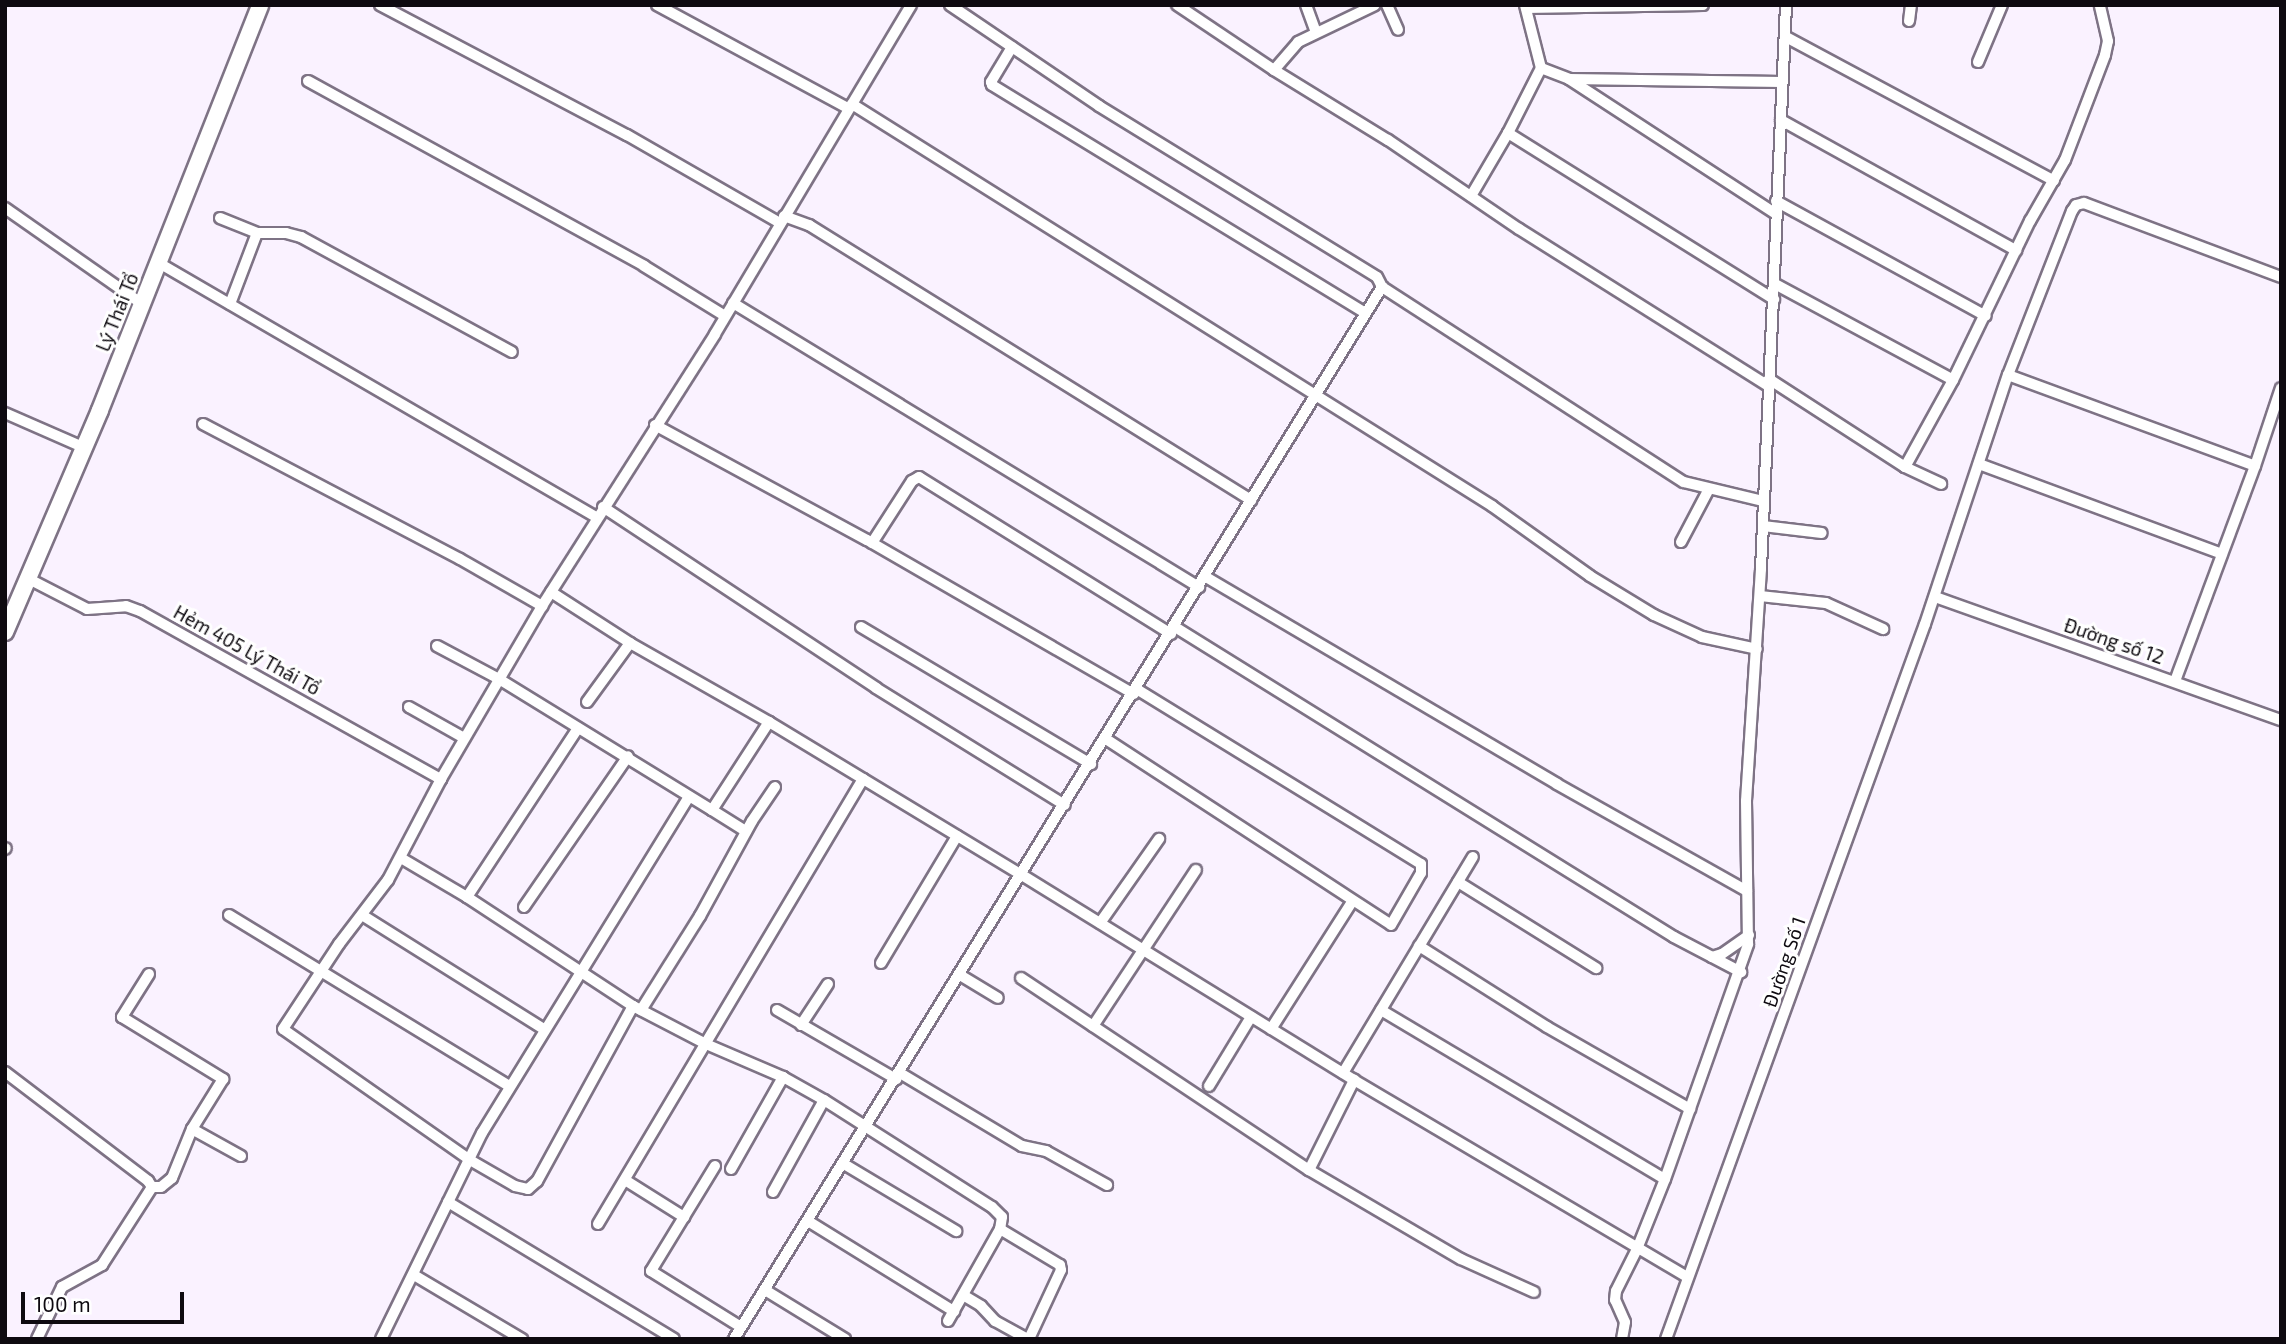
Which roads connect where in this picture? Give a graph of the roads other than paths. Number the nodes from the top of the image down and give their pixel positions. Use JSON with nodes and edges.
{"nodes":[{"id":1,"x":260,"y":5,"type":"edge"},
{"id":2,"x":380,"y":5,"type":"edge"},
{"id":3,"x":657,"y":5,"type":"edge"},
{"id":4,"x":911,"y":5,"type":"edge"},
{"id":5,"x":950,"y":5,"type":"edge"},
{"id":6,"x":1177,"y":5,"type":"edge"},
{"id":7,"x":1306,"y":5,"type":"edge"},
{"id":8,"x":1375,"y":5,"type":"edge"},
{"id":9,"x":1387,"y":5,"type":"edge"},
{"id":10,"x":1703,"y":5,"type":"edge"},
{"id":11,"x":1786,"y":5,"type":"edge"},
{"id":12,"x":1911,"y":5,"type":"edge"},
{"id":13,"x":2002,"y":5,"type":"edge"},
{"id":14,"x":2101,"y":5,"type":"edge"},
{"id":15,"x":1525,"y":6,"type":"edge"},
{"id":16,"x":1909,"y":21,"type":"dead end"},
{"id":17,"x":1398,"y":30,"type":"dead end"},
{"id":18,"x":1316,"y":32,"type":"junction"},
{"id":19,"x":1786,"y":37,"type":"junction"},
{"id":20,"x":1012,"y":47,"type":"junction"},
{"id":21,"x":1978,"y":61,"type":"dead end"},
{"id":22,"x":1541,"y":68,"type":"junction"},
{"id":23,"x":1273,"y":70,"type":"junction"},
{"id":24,"x":1569,"y":79,"type":"junction"},
{"id":25,"x":308,"y":81,"type":"dead end"},
{"id":26,"x":1782,"y":82,"type":"junction"},
{"id":27,"x":850,"y":106,"type":"junction"},
{"id":28,"x":1781,"y":120,"type":"junction"},
{"id":29,"x":1508,"y":133,"type":"junction"},
{"id":30,"x":2054,"y":181,"type":"junction"},
{"id":31,"x":1471,"y":196,"type":"junction"},
{"id":32,"x":1776,"y":201,"type":"junction"},
{"id":33,"x":5,"y":208,"type":"edge"},
{"id":34,"x":1776,"y":214,"type":"junction"},
{"id":35,"x":220,"y":218,"type":"dead end"},
{"id":36,"x":782,"y":219,"type":"junction"},
{"id":37,"x":257,"y":233,"type":"junction"},
{"id":38,"x":2016,"y":250,"type":"junction"},
{"id":39,"x":159,"y":263,"type":"junction"},
{"id":40,"x":2281,"y":277,"type":"edge"},
{"id":41,"x":1775,"y":284,"type":"junction"},
{"id":42,"x":1382,"y":287,"type":"junction"},
{"id":43,"x":1774,"y":299,"type":"junction"},
{"id":44,"x":733,"y":303,"type":"junction"},
{"id":45,"x":142,"y":304,"type":"junction"},
{"id":46,"x":230,"y":304,"type":"junction"},
{"id":47,"x":1365,"y":313,"type":"junction"},
{"id":48,"x":725,"y":316,"type":"junction"},
{"id":49,"x":1986,"y":316,"type":"junction"},
{"id":50,"x":512,"y":352,"type":"dead end"},
{"id":51,"x":2008,"y":375,"type":"junction"},
{"id":52,"x":1953,"y":380,"type":"junction"},
{"id":53,"x":1768,"y":382,"type":"junction"},
{"id":54,"x":2281,"y":388,"type":"edge"},
{"id":55,"x":1315,"y":396,"type":"junction"},
{"id":56,"x":5,"y":413,"type":"edge"},
{"id":57,"x":203,"y":424,"type":"dead end"},
{"id":58,"x":655,"y":425,"type":"junction"},
{"id":59,"x":85,"y":448,"type":"junction"},
{"id":60,"x":1979,"y":464,"type":"junction"},
{"id":61,"x":2255,"y":466,"type":"junction"},
{"id":62,"x":1905,"y":467,"type":"junction"},
{"id":63,"x":1941,"y":484,"type":"dead end"},
{"id":64,"x":1709,"y":489,"type":"junction"},
{"id":65,"x":1251,"y":500,"type":"junction"},
{"id":66,"x":1763,"y":501,"type":"junction"},
{"id":67,"x":603,"y":507,"type":"junction"},
{"id":68,"x":596,"y":517,"type":"junction"},
{"id":69,"x":1763,"y":526,"type":"junction"},
{"id":70,"x":1822,"y":533,"type":"dead end"},
{"id":71,"x":1681,"y":542,"type":"dead end"},
{"id":72,"x":872,"y":543,"type":"junction"},
{"id":73,"x":2222,"y":554,"type":"junction"},
{"id":74,"x":1206,"y":577,"type":"junction"},
{"id":75,"x":29,"y":579,"type":"junction"},
{"id":76,"x":1199,"y":587,"type":"junction"},
{"id":77,"x":551,"y":592,"type":"junction"},
{"id":78,"x":1760,"y":596,"type":"junction"},
{"id":79,"x":1934,"y":597,"type":"junction"},
{"id":80,"x":542,"y":606,"type":"junction"},
{"id":81,"x":861,"y":627,"type":"dead end"},
{"id":82,"x":1883,"y":629,"type":"dead end"},
{"id":83,"x":1173,"y":630,"type":"junction"},
{"id":84,"x":5,"y":632,"type":"edge"},
{"id":85,"x":629,"y":643,"type":"junction"},
{"id":86,"x":437,"y":646,"type":"dead end"},
{"id":87,"x":1757,"y":649,"type":"junction"},
{"id":88,"x":499,"y":679,"type":"junction"},
{"id":89,"x":2175,"y":681,"type":"junction"},
{"id":90,"x":1135,"y":691,"type":"junction"},
{"id":91,"x":587,"y":702,"type":"dead end"},
{"id":92,"x":409,"y":707,"type":"dead end"},
{"id":93,"x":2281,"y":720,"type":"edge"},
{"id":94,"x":769,"y":722,"type":"junction"},
{"id":95,"x":578,"y":728,"type":"junction"},
{"id":96,"x":464,"y":738,"type":"junction"},
{"id":97,"x":1106,"y":739,"type":"junction"},
{"id":98,"x":628,"y":756,"type":"junction"},
{"id":99,"x":1091,"y":764,"type":"junction"},
{"id":100,"x":440,"y":779,"type":"junction"},
{"id":101,"x":863,"y":779,"type":"junction"},
{"id":102,"x":775,"y":787,"type":"dead end"},
{"id":103,"x":689,"y":796,"type":"junction"},
{"id":104,"x":1065,"y":805,"type":"junction"},
{"id":105,"x":712,"y":810,"type":"junction"},
{"id":106,"x":746,"y":831,"type":"junction"},
{"id":107,"x":957,"y":836,"type":"junction"},
{"id":108,"x":1159,"y":839,"type":"dead end"},
{"id":109,"x":401,"y":858,"type":"junction"},
{"id":110,"x":1473,"y":858,"type":"dead end"},
{"id":111,"x":1196,"y":870,"type":"dead end"},
{"id":112,"x":1022,"y":875,"type":"junction"},
{"id":113,"x":1458,"y":882,"type":"junction"},
{"id":114,"x":1747,"y":891,"type":"junction"},
{"id":115,"x":467,"y":897,"type":"junction"},
{"id":116,"x":1352,"y":902,"type":"junction"},
{"id":117,"x":524,"y":907,"type":"dead end"},
{"id":118,"x":229,"y":915,"type":"dead end"},
{"id":119,"x":362,"y":915,"type":"junction"},
{"id":120,"x":1100,"y":923,"type":"junction"},
{"id":121,"x":1749,"y":935,"type":"junction"},
{"id":122,"x":1419,"y":946,"type":"junction"},
{"id":123,"x":1142,"y":950,"type":"junction"},
{"id":124,"x":1712,"y":957,"type":"junction"},
{"id":125,"x":881,"y":963,"type":"dead end"},
{"id":126,"x":1596,"y":968,"type":"dead end"},
{"id":127,"x":322,"y":970,"type":"junction"},
{"id":128,"x":580,"y":971,"type":"junction"},
{"id":129,"x":1741,"y":972,"type":"junction"},
{"id":130,"x":149,"y":974,"type":"dead end"},
{"id":131,"x":960,"y":975,"type":"junction"},
{"id":132,"x":1021,"y":978,"type":"dead end"},
{"id":133,"x":828,"y":984,"type":"dead end"},
{"id":134,"x":998,"y":998,"type":"dead end"},
{"id":135,"x":637,"y":1008,"type":"junction"},
{"id":136,"x":777,"y":1010,"type":"dead end"},
{"id":137,"x":1381,"y":1010,"type":"junction"},
{"id":138,"x":1251,"y":1017,"type":"junction"},
{"id":139,"x":801,"y":1025,"type":"junction"},
{"id":140,"x":1093,"y":1026,"type":"junction"},
{"id":141,"x":544,"y":1029,"type":"junction"},
{"id":142,"x":1271,"y":1029,"type":"junction"},
{"id":143,"x":706,"y":1044,"type":"junction"},
{"id":144,"x":5,"y":1072,"type":"edge"},
{"id":145,"x":1343,"y":1073,"type":"junction"},
{"id":146,"x":783,"y":1076,"type":"junction"},
{"id":147,"x":898,"y":1076,"type":"junction"},
{"id":148,"x":1354,"y":1080,"type":"junction"},
{"id":149,"x":509,"y":1086,"type":"junction"},
{"id":150,"x":1209,"y":1086,"type":"dead end"},
{"id":151,"x":824,"y":1100,"type":"junction"},
{"id":152,"x":1690,"y":1109,"type":"junction"},
{"id":153,"x":867,"y":1126,"type":"junction"},
{"id":154,"x":192,"y":1129,"type":"junction"},
{"id":155,"x":241,"y":1156,"type":"dead end"},
{"id":156,"x":470,"y":1160,"type":"junction"},
{"id":157,"x":844,"y":1164,"type":"junction"},
{"id":158,"x":715,"y":1166,"type":"dead end"},
{"id":159,"x":731,"y":1168,"type":"dead end"},
{"id":160,"x":1309,"y":1171,"type":"junction"},
{"id":161,"x":1665,"y":1179,"type":"junction"},
{"id":162,"x":625,"y":1180,"type":"junction"},
{"id":163,"x":1107,"y":1185,"type":"dead end"},
{"id":164,"x":152,"y":1187,"type":"junction"},
{"id":165,"x":773,"y":1192,"type":"dead end"},
{"id":166,"x":449,"y":1202,"type":"junction"},
{"id":167,"x":684,"y":1217,"type":"junction"},
{"id":168,"x":808,"y":1221,"type":"junction"},
{"id":169,"x":598,"y":1224,"type":"dead end"},
{"id":170,"x":1000,"y":1229,"type":"junction"},
{"id":171,"x":956,"y":1231,"type":"dead end"},
{"id":172,"x":1637,"y":1248,"type":"junction"},
{"id":173,"x":414,"y":1275,"type":"junction"},
{"id":174,"x":1687,"y":1277,"type":"junction"},
{"id":175,"x":765,"y":1290,"type":"junction"},
{"id":176,"x":1534,"y":1292,"type":"dead end"},
{"id":177,"x":963,"y":1295,"type":"junction"},
{"id":178,"x":741,"y":1327,"type":"junction"},
{"id":179,"x":37,"y":1339,"type":"edge"},
{"id":180,"x":381,"y":1339,"type":"edge"},
{"id":181,"x":522,"y":1339,"type":"edge"},
{"id":182,"x":674,"y":1339,"type":"edge"},
{"id":183,"x":734,"y":1339,"type":"edge"},
{"id":184,"x":845,"y":1339,"type":"edge"},
{"id":185,"x":1028,"y":1339,"type":"edge"},
{"id":186,"x":1622,"y":1339,"type":"edge"},
{"id":187,"x":1666,"y":1339,"type":"edge"}],
"edges":[{"from":1,"to":39,"type":"main road","name":"Lý Thái Tổ"},
{"from":2,"to":36,"type":"street"},
{"from":3,"to":27,"type":"street"},
{"from":4,"to":27,"type":"street"},
{"from":5,"to":20,"type":"street"},
{"from":6,"to":23,"type":"street"},
{"from":7,"to":18,"type":"street"},
{"from":8,"to":18,"type":"street"},
{"from":9,"to":17,"type":"street"},
{"from":10,"to":15,"type":"street"},
{"from":11,"to":19,"type":"street"},
{"from":12,"to":16,"type":"street"},
{"from":13,"to":21,"type":"street"},
{"from":14,"to":30,"type":"street"},
{"from":15,"to":22,"type":"street"},
{"from":18,"to":23,"type":"street"},
{"from":19,"to":26,"type":"street"},
{"from":19,"to":30,"type":"street"},
{"from":20,"to":42,"type":"street"},
{"from":20,"to":47,"type":"street"},
{"from":22,"to":24,"type":"street"},
{"from":22,"to":29,"type":"street"},
{"from":23,"to":31,"type":"street"},
{"from":24,"to":26,"type":"street"},
{"from":24,"to":34,"type":"street"},
{"from":25,"to":48,"type":"street"},
{"from":26,"to":28,"type":"street"},
{"from":27,"to":36,"type":"street"},
{"from":27,"to":55,"type":"street"},
{"from":28,"to":32,"type":"street"},
{"from":28,"to":38,"type":"street"},
{"from":29,"to":31,"type":"street"},
{"from":29,"to":43,"type":"street"},
{"from":30,"to":38,"type":"street"},
{"from":31,"to":53,"type":"street"},
{"from":32,"to":34,"type":"street"},
{"from":32,"to":49,"type":"street"},
{"from":33,"to":45,"type":"street"},
{"from":34,"to":41,"type":"street"},
{"from":35,"to":37,"type":"street"},
{"from":36,"to":44,"type":"street"},
{"from":36,"to":65,"type":"street"},
{"from":37,"to":46,"type":"street"},
{"from":37,"to":50,"type":"street"},
{"from":38,"to":49,"type":"street"},
{"from":39,"to":45,"type":"main road","name":"Lý Thái Tổ"},
{"from":39,"to":46,"type":"street"},
{"from":40,"to":51,"type":"street","name":"Đường Số 1"},
{"from":41,"to":43,"type":"street"},
{"from":41,"to":52,"type":"street"},
{"from":42,"to":47,"type":"street"},
{"from":42,"to":64,"type":"street"},
{"from":43,"to":53,"type":"street"},
{"from":44,"to":48,"type":"street"},
{"from":44,"to":76,"type":"street"},
{"from":45,"to":59,"type":"main road","name":"Lý Thái Tổ"},
{"from":46,"to":68,"type":"street"},
{"from":47,"to":55,"type":"street"},
{"from":48,"to":58,"type":"street"},
{"from":49,"to":52,"type":"street"},
{"from":51,"to":60,"type":"street","name":"Đường Số 1"},
{"from":51,"to":61,"type":"street"},
{"from":52,"to":62,"type":"street"},
{"from":53,"to":62,"type":"street"},
{"from":53,"to":66,"type":"street"},
{"from":54,"to":61,"type":"street"},
{"from":55,"to":65,"type":"street"},
{"from":55,"to":87,"type":"street"},
{"from":56,"to":59,"type":"street"},
{"from":57,"to":80,"type":"street"},
{"from":58,"to":67,"type":"street"},
{"from":58,"to":72,"type":"street"},
{"from":59,"to":75,"type":"main road","name":"Lý Thái Tổ"},
{"from":60,"to":73,"type":"street"},
{"from":60,"to":79,"type":"street","name":"Đường Số 1"},
{"from":61,"to":73,"type":"street"},
{"from":62,"to":63,"type":"street"},
{"from":64,"to":66,"type":"street"},
{"from":64,"to":71,"type":"street"},
{"from":65,"to":74,"type":"street"},
{"from":66,"to":69,"type":"street"},
{"from":67,"to":68,"type":"street"},
{"from":67,"to":104,"type":"street"},
{"from":68,"to":77,"type":"street"},
{"from":69,"to":70,"type":"street"},
{"from":69,"to":78,"type":"street"},
{"from":72,"to":83,"type":"street"},
{"from":72,"to":90,"type":"street"},
{"from":73,"to":89,"type":"street"},
{"from":74,"to":76,"type":"street"},
{"from":74,"to":114,"type":"street"},
{"from":75,"to":84,"type":"main road","name":"Lý Thái Tổ"},
{"from":75,"to":100,"type":"street","name":"Hẻm 405 Lý Thái Tổ"},
{"from":76,"to":83,"type":"street"},
{"from":77,"to":80,"type":"street"},
{"from":77,"to":85,"type":"street"},
{"from":78,"to":82,"type":"street"},
{"from":78,"to":87,"type":"street"},
{"from":79,"to":89,"type":"street","name":"Đường số 12"},
{"from":79,"to":174,"type":"street","name":"Đường Số 1"},
{"from":80,"to":88,"type":"street"},
{"from":81,"to":99,"type":"street"},
{"from":83,"to":90,"type":"street"},
{"from":83,"to":124,"type":"street"},
{"from":85,"to":91,"type":"street"},
{"from":85,"to":94,"type":"street"},
{"from":86,"to":88,"type":"street"},
{"from":87,"to":114,"type":"street"},
{"from":88,"to":95,"type":"street"},
{"from":88,"to":96,"type":"street"},
{"from":89,"to":93,"type":"street","name":"Đường số 12"},
{"from":90,"to":97,"type":"street"},
{"from":90,"to":116,"type":"street"},
{"from":92,"to":96,"type":"street"},
{"from":94,"to":101,"type":"street"},
{"from":94,"to":105,"type":"street"},
{"from":95,"to":98,"type":"street"},
{"from":95,"to":115,"type":"street"},
{"from":96,"to":100,"type":"street"},
{"from":97,"to":99,"type":"street"},
{"from":97,"to":116,"type":"street"},
{"from":98,"to":103,"type":"street"},
{"from":98,"to":117,"type":"street"},
{"from":99,"to":104,"type":"street"},
{"from":100,"to":109,"type":"street"},
{"from":101,"to":107,"type":"street"},
{"from":101,"to":143,"type":"street"},
{"from":102,"to":106,"type":"street"},
{"from":103,"to":105,"type":"street"},
{"from":103,"to":128,"type":"street"},
{"from":104,"to":112,"type":"street"},
{"from":105,"to":106,"type":"street"},
{"from":106,"to":135,"type":"street"},
{"from":107,"to":112,"type":"street"},
{"from":107,"to":125,"type":"street"},
{"from":108,"to":120,"type":"street"},
{"from":109,"to":115,"type":"street"},
{"from":109,"to":119,"type":"street"},
{"from":110,"to":113,"type":"street"},
{"from":111,"to":123,"type":"street"},
{"from":112,"to":120,"type":"street"},
{"from":112,"to":131,"type":"street"},
{"from":113,"to":122,"type":"street"},
{"from":113,"to":126,"type":"street"},
{"from":114,"to":121,"type":"street"},
{"from":115,"to":128,"type":"street"},
{"from":116,"to":142,"type":"street"},
{"from":118,"to":127,"type":"street"},
{"from":119,"to":127,"type":"street"},
{"from":119,"to":141,"type":"street"},
{"from":120,"to":123,"type":"street"},
{"from":121,"to":124,"type":"street"},
{"from":121,"to":129,"type":"street"},
{"from":122,"to":137,"type":"street"},
{"from":122,"to":152,"type":"street"},
{"from":123,"to":138,"type":"street"},
{"from":123,"to":140,"type":"street"},
{"from":124,"to":129,"type":"street"},
{"from":127,"to":149,"type":"street"},
{"from":127,"to":156,"type":"street"},
{"from":128,"to":135,"type":"street"},
{"from":128,"to":141,"type":"street"},
{"from":129,"to":152,"type":"street"},
{"from":130,"to":154,"type":"street"},
{"from":131,"to":134,"type":"street"},
{"from":131,"to":147,"type":"street"},
{"from":132,"to":140,"type":"street"},
{"from":133,"to":139,"type":"street"},
{"from":135,"to":143,"type":"street"},
{"from":135,"to":156,"type":"street"},
{"from":136,"to":139,"type":"street"},
{"from":137,"to":145,"type":"street"},
{"from":137,"to":161,"type":"street"},
{"from":138,"to":142,"type":"street"},
{"from":138,"to":150,"type":"street"},
{"from":139,"to":147,"type":"street"},
{"from":140,"to":160,"type":"street"},
{"from":141,"to":149,"type":"street"},
{"from":142,"to":145,"type":"street"},
{"from":143,"to":146,"type":"street"},
{"from":143,"to":162,"type":"street"},
{"from":144,"to":164,"type":"street"},
{"from":145,"to":148,"type":"street"},
{"from":146,"to":151,"type":"street"},
{"from":146,"to":159,"type":"street"},
{"from":147,"to":153,"type":"street"},
{"from":147,"to":163,"type":"street"},
{"from":148,"to":160,"type":"street"},
{"from":148,"to":172,"type":"street"},
{"from":149,"to":156,"type":"street"},
{"from":151,"to":153,"type":"street"},
{"from":151,"to":165,"type":"street"},
{"from":152,"to":161,"type":"street"},
{"from":153,"to":157,"type":"street"},
{"from":153,"to":170,"type":"street"},
{"from":154,"to":155,"type":"street"},
{"from":154,"to":164,"type":"street"},
{"from":156,"to":166,"type":"street"},
{"from":157,"to":168,"type":"street"},
{"from":157,"to":171,"type":"street"},
{"from":158,"to":167,"type":"street"},
{"from":160,"to":176,"type":"street"},
{"from":161,"to":172,"type":"street"},
{"from":162,"to":167,"type":"street"},
{"from":162,"to":169,"type":"street"},
{"from":164,"to":179,"type":"street"},
{"from":166,"to":173,"type":"street"},
{"from":166,"to":182,"type":"street"},
{"from":167,"to":178,"type":"street"},
{"from":168,"to":175,"type":"street"},
{"from":168,"to":177,"type":"street"},
{"from":170,"to":177,"type":"street"},
{"from":170,"to":185,"type":"street"},
{"from":172,"to":174,"type":"street"},
{"from":172,"to":186,"type":"street"},
{"from":173,"to":180,"type":"street"},
{"from":173,"to":181,"type":"street"},
{"from":174,"to":187,"type":"street","name":"Đường Số 1"},
{"from":175,"to":178,"type":"street"},
{"from":175,"to":184,"type":"street"},
{"from":177,"to":185,"type":"street"},
{"from":178,"to":183,"type":"street"}]}
